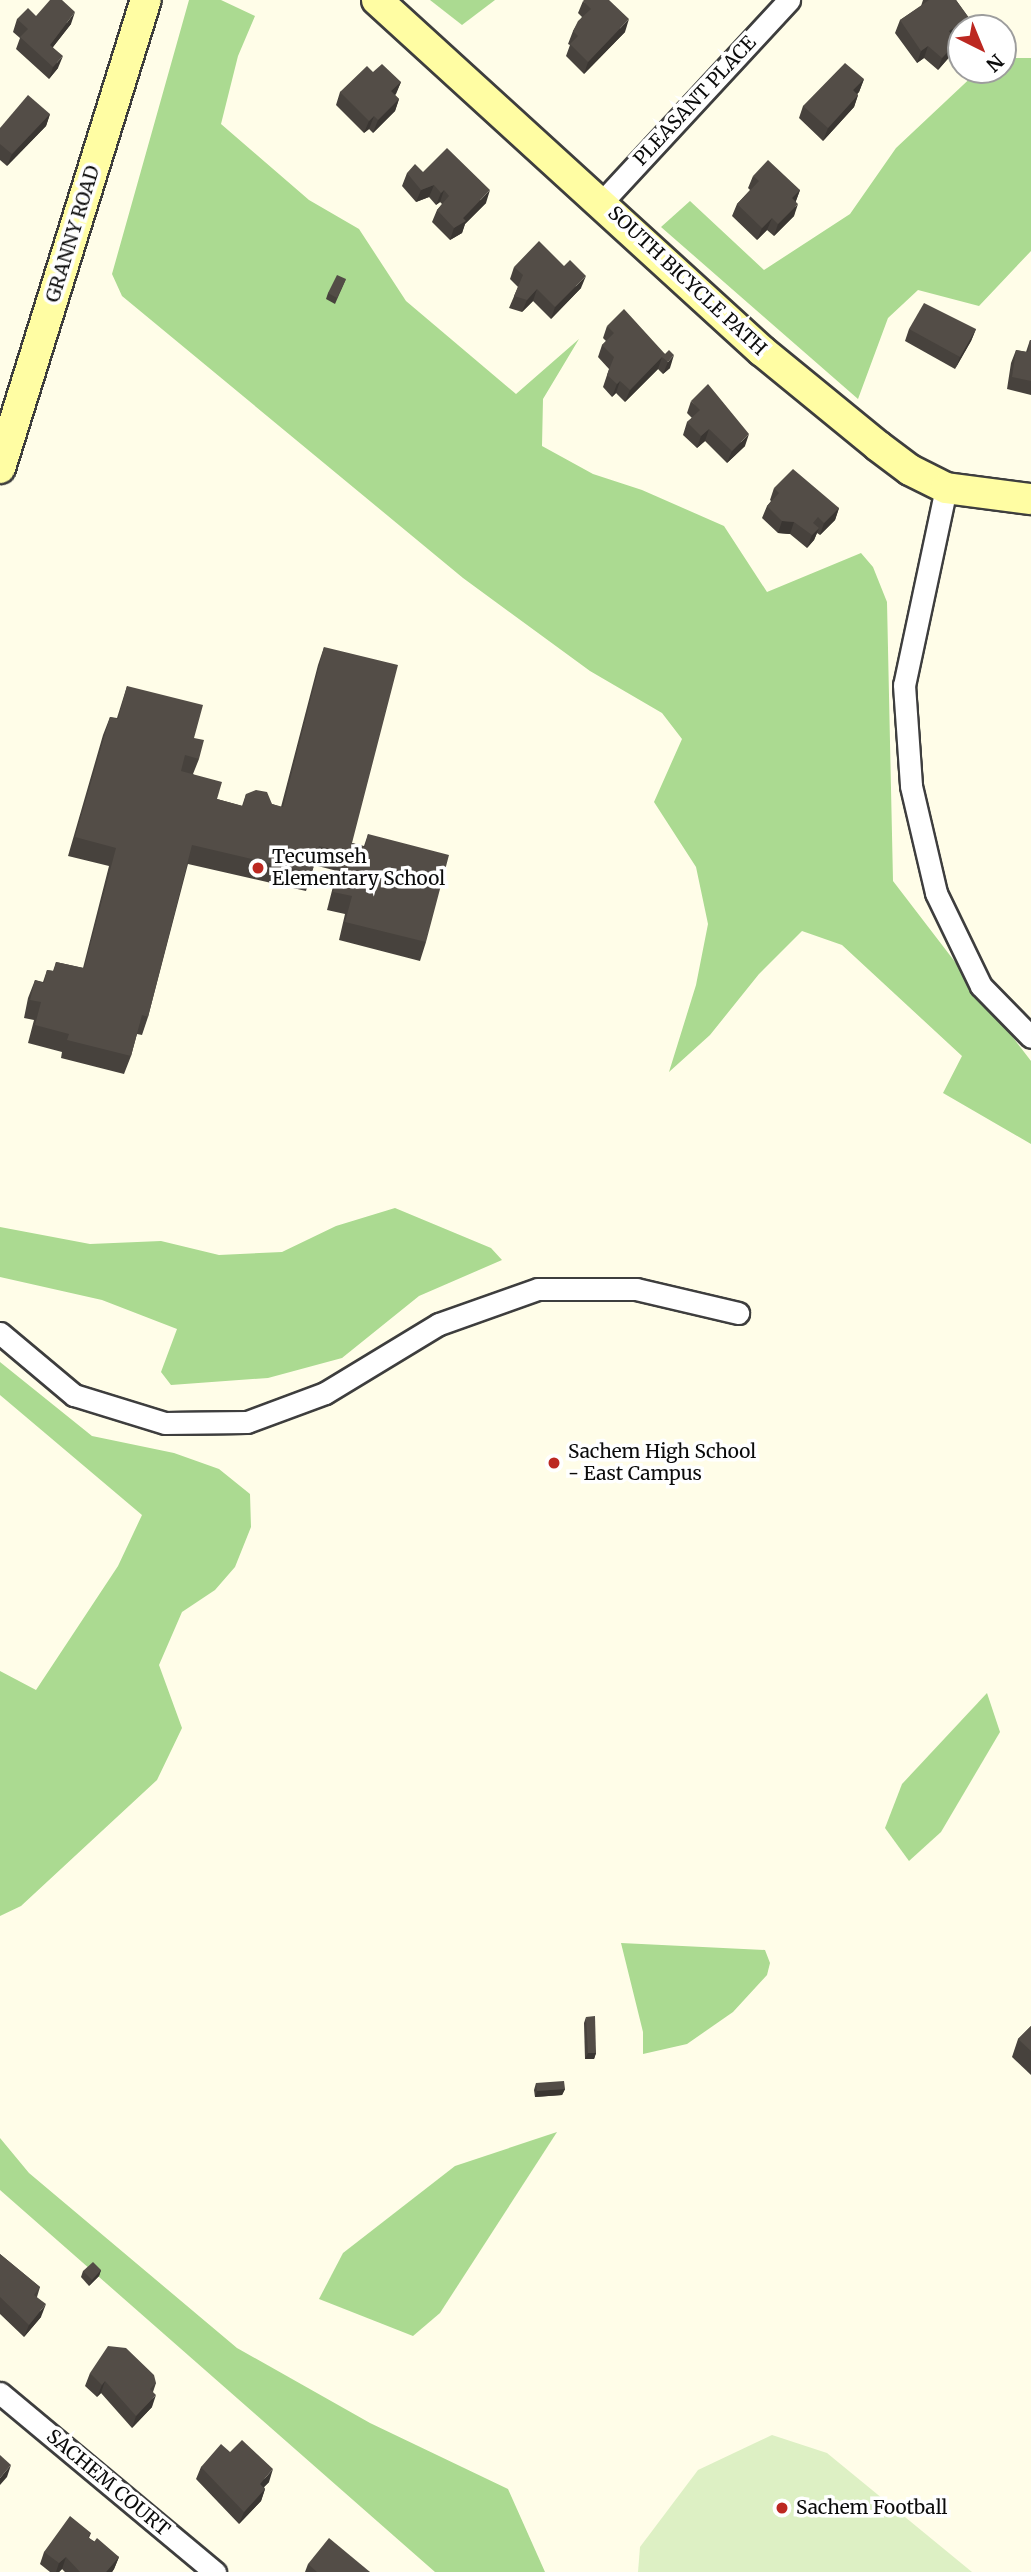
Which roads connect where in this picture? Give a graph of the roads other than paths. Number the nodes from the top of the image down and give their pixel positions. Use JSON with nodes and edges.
{"nodes":[{"id":1,"x":146,"y":0,"type":"edge"},
{"id":2,"x":377,"y":0,"type":"edge"},
{"id":3,"x":789,"y":0,"type":"edge"},
{"id":4,"x":601,"y":203,"type":"junction"},
{"id":5,"x":0,"y":468,"type":"edge"},
{"id":6,"x":946,"y":488,"type":"junction"},
{"id":7,"x":1031,"y":499,"type":"edge"},
{"id":8,"x":1031,"y":1037,"type":"edge"},
{"id":9,"x":738,"y":1313,"type":"dead end"},
{"id":10,"x":0,"y":1333,"type":"edge"},
{"id":11,"x":0,"y":2393,"type":"edge"},
{"id":12,"x":215,"y":2572,"type":"edge"}],
"edges":[{"from":1,"to":5,"type":"street","name":"GRANNY ROAD"},
{"from":2,"to":4,"type":"street","name":"SOUTH BICYCLE PATH"},
{"from":3,"to":4,"type":"street","name":"PLEASANT PLACE"},
{"from":4,"to":6,"type":"street","name":"SOUTH BICYCLE PATH"},
{"from":6,"to":7,"type":"street","name":"SOUTH BICYCLE PATH"},
{"from":6,"to":8,"type":"street"},
{"from":9,"to":10,"type":"street"},
{"from":11,"to":12,"type":"street","name":"SACHEM COURT"}]}
